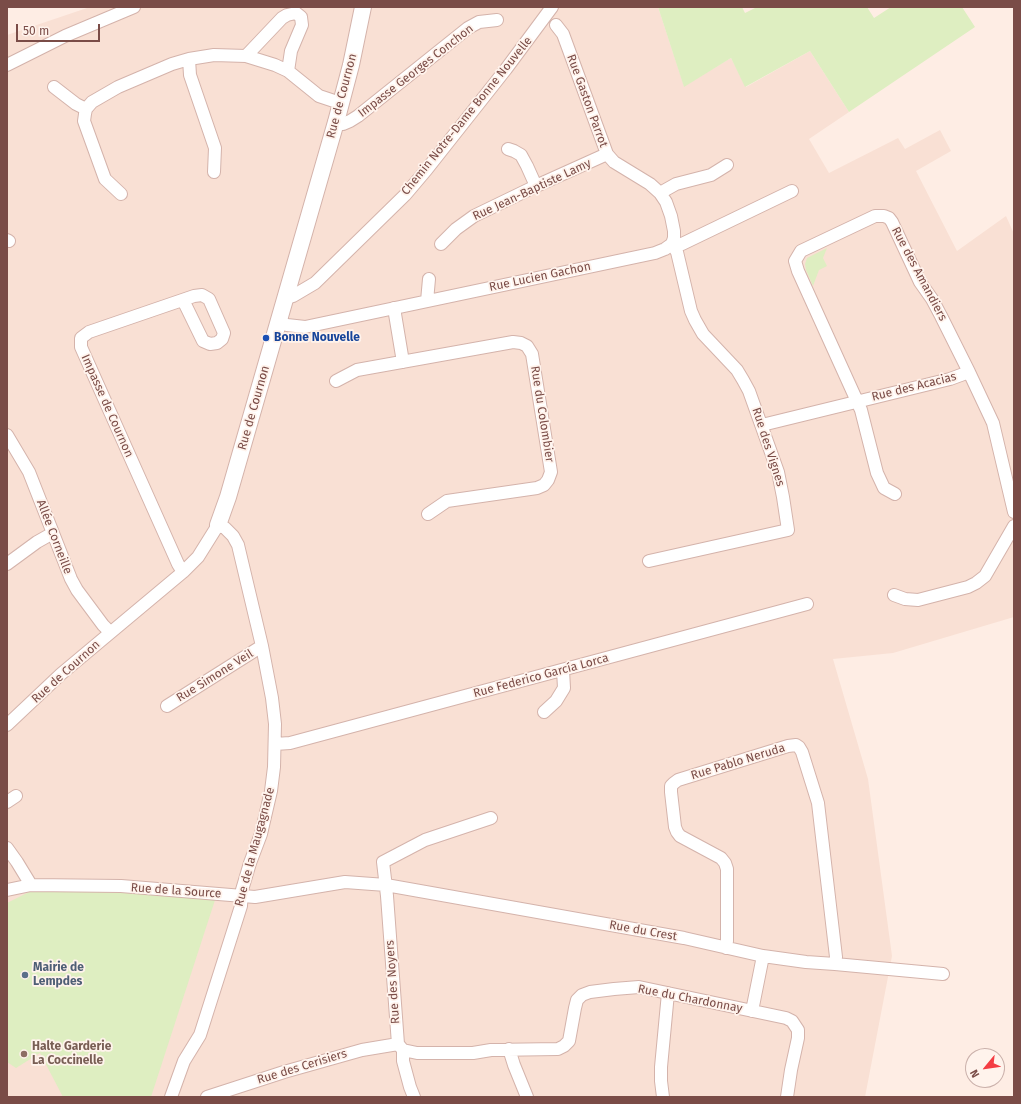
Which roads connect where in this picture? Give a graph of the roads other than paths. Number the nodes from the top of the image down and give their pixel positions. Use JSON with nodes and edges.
{"nodes":[{"id":1,"x":134,"y":7,"type":"edge"},
{"id":2,"x":363,"y":7,"type":"edge"},
{"id":3,"x":552,"y":7,"type":"edge"},
{"id":4,"x":498,"y":20,"type":"dead end"},
{"id":5,"x":556,"y":26,"type":"dead end"},
{"id":6,"x":246,"y":56,"type":"junction"},
{"id":7,"x":189,"y":59,"type":"junction"},
{"id":8,"x":7,"y":65,"type":"edge"},
{"id":9,"x":288,"y":72,"type":"junction"},
{"id":10,"x":54,"y":87,"type":"dead end"},
{"id":11,"x":340,"y":103,"type":"junction"},
{"id":12,"x":86,"y":109,"type":"junction"},
{"id":13,"x":336,"y":122,"type":"junction"},
{"id":14,"x":508,"y":149,"type":"dead end"},
{"id":15,"x":607,"y":154,"type":"junction"},
{"id":16,"x":727,"y":165,"type":"dead end"},
{"id":17,"x":214,"y":172,"type":"dead end"},
{"id":18,"x":536,"y":186,"type":"junction"},
{"id":19,"x":792,"y":191,"type":"dead end"},
{"id":20,"x":660,"y":193,"type":"junction"},
{"id":21,"x":121,"y":194,"type":"dead end"},
{"id":22,"x":441,"y":244,"type":"dead end"},
{"id":23,"x":672,"y":244,"type":"junction"},
{"id":24,"x":429,"y":279,"type":"dead end"},
{"id":25,"x":286,"y":298,"type":"junction"},
{"id":26,"x":183,"y":300,"type":"dead end"},
{"id":27,"x":427,"y":301,"type":"junction"},
{"id":28,"x":394,"y":308,"type":"junction"},
{"id":29,"x":278,"y":321,"type":"junction"},
{"id":30,"x":403,"y":362,"type":"junction"},
{"id":31,"x":968,"y":372,"type":"junction"},
{"id":32,"x":336,"y":381,"type":"dead end"},
{"id":33,"x":858,"y":402,"type":"junction"},
{"id":34,"x":762,"y":425,"type":"junction"},
{"id":35,"x":8,"y":440,"type":"edge"},
{"id":36,"x":895,"y":494,"type":"dead end"},
{"id":37,"x":1014,"y":512,"type":"edge"},
{"id":38,"x":428,"y":514,"type":"dead end"},
{"id":39,"x":218,"y":525,"type":"junction"},
{"id":40,"x":1014,"y":526,"type":"edge"},
{"id":41,"x":53,"y":533,"type":"junction"},
{"id":42,"x":649,"y":561,"type":"dead end"},
{"id":43,"x":7,"y":564,"type":"edge"},
{"id":44,"x":183,"y":572,"type":"junction"},
{"id":45,"x":894,"y":595,"type":"dead end"},
{"id":46,"x":807,"y":604,"type":"dead end"},
{"id":47,"x":110,"y":632,"type":"junction"},
{"id":48,"x":262,"y":646,"type":"junction"},
{"id":49,"x":563,"y":670,"type":"junction"},
{"id":50,"x":167,"y":706,"type":"dead end"},
{"id":51,"x":544,"y":712,"type":"dead end"},
{"id":52,"x":7,"y":725,"type":"edge"},
{"id":53,"x":275,"y":744,"type":"junction"},
{"id":54,"x":491,"y":818,"type":"dead end"},
{"id":55,"x":7,"y":848,"type":"edge"},
{"id":56,"x":345,"y":882,"type":"joint"},
{"id":57,"x":31,"y":885,"type":"junction"},
{"id":58,"x":386,"y":885,"type":"junction"},
{"id":59,"x":7,"y":890,"type":"edge"},
{"id":60,"x":242,"y":897,"type":"junction"},
{"id":61,"x":726,"y":948,"type":"junction"},
{"id":62,"x":763,"y":956,"type":"junction"},
{"id":63,"x":835,"y":964,"type":"junction"},
{"id":64,"x":943,"y":974,"type":"dead end"},
{"id":65,"x":668,"y":993,"type":"junction"},
{"id":66,"x":752,"y":1011,"type":"junction"},
{"id":67,"x":401,"y":1047,"type":"junction"},
{"id":68,"x":509,"y":1049,"type":"junction"},
{"id":69,"x":171,"y":1097,"type":"edge"},
{"id":70,"x":207,"y":1097,"type":"edge"},
{"id":71,"x":414,"y":1097,"type":"edge"},
{"id":72,"x":527,"y":1097,"type":"edge"},
{"id":73,"x":663,"y":1097,"type":"edge"},
{"id":74,"x":787,"y":1097,"type":"edge"}],
"edges":[{"from":1,"to":8,"type":"street"},
{"from":2,"to":11,"type":"street","name":"Rue de Cournon"},
{"from":3,"to":25,"type":"street","name":"Chemin Notre-Dame Bonne Nouvelle"},
{"from":4,"to":13,"type":"street","name":"Impasse Georges Conchon"},
{"from":5,"to":15,"type":"street","name":"Rue Gaston Parrot"},
{"from":6,"to":7,"type":"street"},
{"from":6,"to":9,"type":"street"},
{"from":6,"to":9,"type":"street"},
{"from":7,"to":12,"type":"street"},
{"from":7,"to":17,"type":"street"},
{"from":9,"to":11,"type":"street"},
{"from":10,"to":12,"type":"street"},
{"from":11,"to":13,"type":"street","name":"Rue de Cournon"},
{"from":12,"to":21,"type":"street"},
{"from":13,"to":25,"type":"street","name":"Rue de Cournon"},
{"from":14,"to":18,"type":"street"},
{"from":15,"to":18,"type":"street","name":"Rue Jean-Baptiste Lamy"},
{"from":15,"to":20,"type":"street","name":"Rue Gaston Parrot"},
{"from":16,"to":20,"type":"street"},
{"from":18,"to":22,"type":"street","name":"Rue Jean-Baptiste Lamy"},
{"from":19,"to":23,"type":"street","name":"Rue Lucien Gachon"},
{"from":20,"to":23,"type":"street","name":"Rue Gaston Parrot"},
{"from":23,"to":27,"type":"street","name":"Rue Lucien Gachon"},
{"from":23,"to":34,"type":"street","name":"Rue des Vignes"},
{"from":24,"to":27,"type":"street"},
{"from":25,"to":29,"type":"street","name":"Rue de Cournon"},
{"from":26,"to":44,"type":"street","name":"Impasse de Cournon"},
{"from":27,"to":28,"type":"street","name":"Rue Lucien Gachon"},
{"from":28,"to":29,"type":"street","name":"Rue Lucien Gachon"},
{"from":28,"to":30,"type":"street"},
{"from":29,"to":39,"type":"street","name":"Rue de Cournon"},
{"from":30,"to":32,"type":"street","name":"Rue du Colombier"},
{"from":30,"to":38,"type":"street","name":"Rue du Colombier"},
{"from":31,"to":33,"type":"street","name":"Rue des Acacias"},
{"from":31,"to":33,"type":"street","name":"Rue des Amandiers"},
{"from":31,"to":37,"type":"street","name":"Rue des Acacias"},
{"from":33,"to":34,"type":"street","name":"Rue des Acacias"},
{"from":33,"to":36,"type":"street"},
{"from":34,"to":42,"type":"street","name":"Rue des Vignes"},
{"from":35,"to":41,"type":"street","name":"Allée Corneille"},
{"from":39,"to":44,"type":"street","name":"Rue de Cournon"},
{"from":39,"to":48,"type":"street","name":"Rue de la Maugagnade"},
{"from":40,"to":45,"type":"street"},
{"from":41,"to":43,"type":"street"},
{"from":41,"to":47,"type":"street","name":"Allée Corneille"},
{"from":44,"to":47,"type":"street","name":"Rue de Cournon"},
{"from":46,"to":49,"type":"street","name":"Rue Federico García Lorca"},
{"from":47,"to":52,"type":"street","name":"Rue de Cournon"},
{"from":48,"to":50,"type":"street","name":"Rue Simone Veil"},
{"from":48,"to":53,"type":"street","name":"Rue de la Maugagnade"},
{"from":49,"to":51,"type":"street"},
{"from":49,"to":53,"type":"street","name":"Rue Federico García Lorca"},
{"from":53,"to":60,"type":"street","name":"Rue de la Maugagnade"},
{"from":54,"to":58,"type":"street","name":"Rue des Noyers"},
{"from":55,"to":57,"type":"street"},
{"from":56,"to":58,"type":"street","name":"Rue du Crest"},
{"from":56,"to":60,"type":"street","name":"Rue de la Source"},
{"from":57,"to":59,"type":"street","name":"Rue de la Source"},
{"from":57,"to":60,"type":"street","name":"Rue de la Source"},
{"from":58,"to":61,"type":"street","name":"Rue du Crest"},
{"from":58,"to":67,"type":"street","name":"Rue des Noyers"},
{"from":60,"to":69,"type":"street","name":"Rue de la Maugagnade"},
{"from":61,"to":62,"type":"street","name":"Rue du Crest"},
{"from":61,"to":63,"type":"street","name":"Rue Pablo Neruda"},
{"from":62,"to":63,"type":"street","name":"Rue du Crest"},
{"from":62,"to":66,"type":"street"},
{"from":63,"to":64,"type":"street","name":"Rue du Crest"},
{"from":65,"to":66,"type":"street","name":"Rue du Chardonnay"},
{"from":65,"to":68,"type":"street","name":"Rue du Chardonnay"},
{"from":65,"to":73,"type":"street"},
{"from":66,"to":74,"type":"street","name":"Rue du Chardonnay"},
{"from":67,"to":68,"type":"street","name":"Rue du Chardonnay"},
{"from":67,"to":70,"type":"street","name":"Rue des Cerisiers"},
{"from":67,"to":71,"type":"street","name":"Rue des Noyers"},
{"from":68,"to":72,"type":"street"}]}
